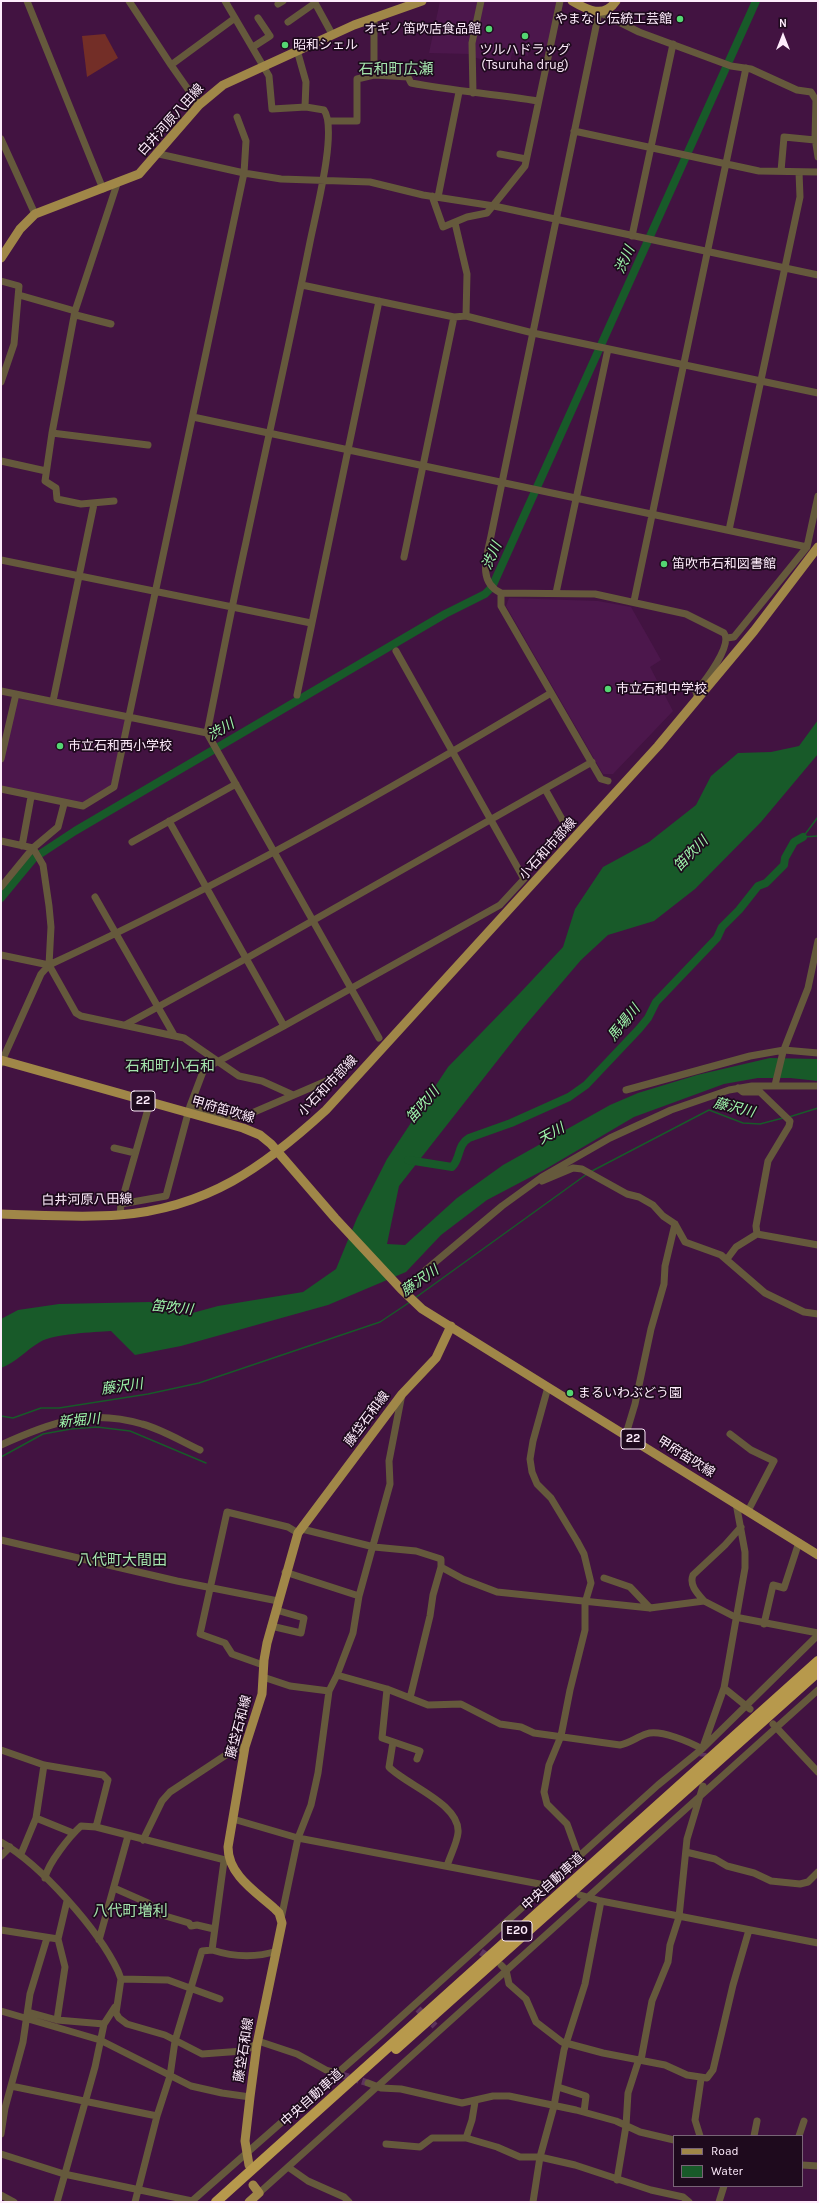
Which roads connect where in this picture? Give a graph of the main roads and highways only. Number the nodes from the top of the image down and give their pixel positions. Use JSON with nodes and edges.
{"nodes":[{"id":1,"x":422,"y":1,"type":"edge"},
{"id":2,"x":572,"y":1,"type":"edge"},
{"id":3,"x":616,"y":1,"type":"edge"},
{"id":4,"x":1,"y":258,"type":"edge"},
{"id":5,"x":818,"y":547,"type":"edge"},
{"id":6,"x":1,"y":1062,"type":"edge"},
{"id":7,"x":281,"y":1154,"type":"junction"},
{"id":8,"x":1,"y":1214,"type":"edge"},
{"id":9,"x":451,"y":1326,"type":"junction"},
{"id":10,"x":817,"y":1552,"type":"edge"},
{"id":11,"x":818,"y":1661,"type":"edge"},
{"id":12,"x":818,"y":1672,"type":"edge"},
{"id":13,"x":249,"y":2165,"type":"dead end"},
{"id":14,"x":252,"y":2184,"type":"dead end"},
{"id":15,"x":216,"y":2202,"type":"edge"},
{"id":16,"x":225,"y":2202,"type":"edge"},
{"id":17,"x":249,"y":2202,"type":"edge"}],
"edges":[{"from":1,"to":4,"type":"main road","name":"白井河原八田線"},
{"from":2,"to":3,"type":"main road"},
{"from":5,"to":7,"type":"main road","name":"小石和市部線"},
{"from":6,"to":7,"type":"main road","name":"甲府笛吹線","number":"22"},
{"from":7,"to":8,"type":"main road","name":"白井河原八田線"},
{"from":7,"to":9,"type":"main road","name":"甲府笛吹線","number":"22"},
{"from":9,"to":10,"type":"main road","name":"甲府笛吹線","number":"22"},
{"from":9,"to":13,"type":"main road","name":"藤垈石和線"},
{"from":11,"to":15,"type":"highway","name":"中央自動車道","number":"E20"},
{"from":12,"to":16,"type":"highway","name":"中央自動車道","number":"E20"},
{"from":14,"to":17,"type":"main road"}]}
